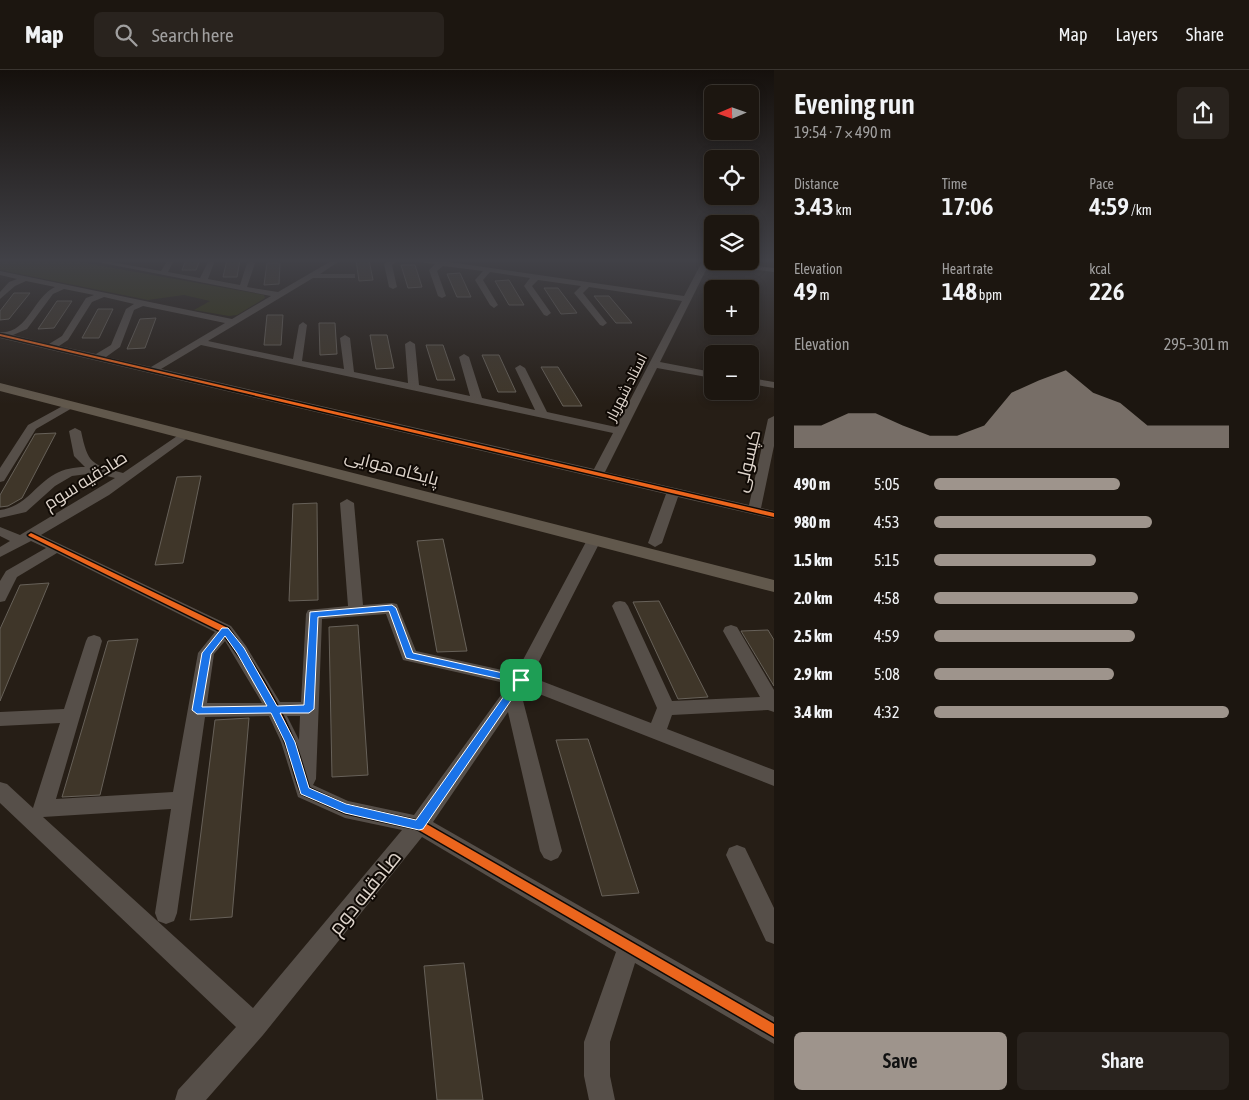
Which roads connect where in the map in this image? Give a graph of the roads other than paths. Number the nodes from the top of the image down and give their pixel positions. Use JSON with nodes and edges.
{"nodes":[{"id":1,"x":38,"y":308,"type":"edge"},
{"id":2,"x":84,"y":308,"type":"edge"},
{"id":3,"x":132,"y":308,"type":"edge"},
{"id":4,"x":166,"y":308,"type":"edge"},
{"id":5,"x":256,"y":308,"type":"edge"},
{"id":6,"x":544,"y":308,"type":"edge"},
{"id":7,"x":591,"y":308,"type":"edge"},
{"id":8,"x":682,"y":308,"type":"edge"},
{"id":9,"x":190,"y":313,"type":"junction"},
{"id":10,"x":547,"y":313,"type":"dead end"},
{"id":11,"x":166,"y":318,"type":"dead end"},
{"id":12,"x":233,"y":322,"type":"junction"},
{"id":13,"x":603,"y":324,"type":"dead end"},
{"id":14,"x":303,"y":326,"type":"dead end"},
{"id":15,"x":2,"y":336,"type":"edge"},
{"id":16,"x":345,"y":338,"type":"dead end"},
{"id":17,"x":200,"y":342,"type":"junction"},
{"id":18,"x":410,"y":344,"type":"dead end"},
{"id":19,"x":50,"y":347,"type":"junction"},
{"id":20,"x":464,"y":357,"type":"dead end"},
{"id":21,"x":97,"y":358,"type":"junction"},
{"id":22,"x":297,"y":362,"type":"junction"},
{"id":23,"x":654,"y":364,"type":"junction"},
{"id":24,"x":520,"y":368,"type":"dead end"},
{"id":25,"x":151,"y":370,"type":"junction"},
{"id":26,"x":704,"y":373,"type":"edge"},
{"id":27,"x":349,"y":374,"type":"junction"},
{"id":28,"x":0,"y":378,"type":"edge"},
{"id":29,"x":759,"y":382,"type":"edge"},
{"id":30,"x":774,"y":385,"type":"edge"},
{"id":31,"x":0,"y":387,"type":"edge"},
{"id":32,"x":414,"y":387,"type":"junction"},
{"id":33,"x":477,"y":401,"type":"junction"},
{"id":34,"x":70,"y":405,"type":"junction"},
{"id":35,"x":543,"y":415,"type":"junction"},
{"id":36,"x":774,"y":421,"type":"edge"},
{"id":37,"x":75,"y":431,"type":"dead end"},
{"id":38,"x":192,"y":431,"type":"junction"},
{"id":39,"x":620,"y":431,"type":"junction"},
{"id":40,"x":95,"y":470,"type":"junction"},
{"id":41,"x":598,"y":474,"type":"junction"},
{"id":42,"x":0,"y":478,"type":"edge"},
{"id":43,"x":124,"y":478,"type":"junction"},
{"id":44,"x":673,"y":492,"type":"junction"},
{"id":45,"x":347,"y":503,"type":"dead end"},
{"id":46,"x":754,"y":510,"type":"junction"},
{"id":47,"x":0,"y":514,"type":"edge"},
{"id":48,"x":774,"y":515,"type":"edge"},
{"id":49,"x":0,"y":531,"type":"edge"},
{"id":50,"x":597,"y":535,"type":"junction"},
{"id":51,"x":26,"y":538,"type":"junction"},
{"id":52,"x":654,"y":543,"type":"junction"},
{"id":53,"x":56,"y":548,"type":"junction"},
{"id":54,"x":0,"y":553,"type":"edge"},
{"id":55,"x":774,"y":573,"type":"edge"},
{"id":56,"x":774,"y":586,"type":"edge"},
{"id":57,"x":0,"y":597,"type":"edge"},
{"id":58,"x":620,"y":606,"type":"dead end"},
{"id":59,"x":356,"y":611,"type":"junction"},
{"id":60,"x":225,"y":630,"type":"junction"},
{"id":61,"x":731,"y":631,"type":"dead end"},
{"id":62,"x":94,"y":641,"type":"dead end"},
{"id":63,"x":516,"y":687,"type":"junction"},
{"id":64,"x":773,"y":704,"type":"edge"},
{"id":65,"x":666,"y":708,"type":"junction"},
{"id":66,"x":274,"y":709,"type":"junction"},
{"id":67,"x":309,"y":709,"type":"junction"},
{"id":68,"x":197,"y":710,"type":"junction"},
{"id":69,"x":70,"y":716,"type":"junction"},
{"id":70,"x":0,"y":719,"type":"edge"},
{"id":71,"x":656,"y":732,"type":"junction"},
{"id":72,"x":774,"y":778,"type":"edge"},
{"id":73,"x":305,"y":791,"type":"junction"},
{"id":74,"x":1,"y":793,"type":"edge"},
{"id":75,"x":182,"y":800,"type":"junction"},
{"id":76,"x":419,"y":825,"type":"junction"},
{"id":77,"x":551,"y":852,"type":"dead end"},
{"id":78,"x":737,"y":855,"type":"dead end"},
{"id":79,"x":166,"y":913,"type":"dead end"},
{"id":80,"x":774,"y":933,"type":"edge"},
{"id":81,"x":629,"y":947,"type":"junction"},
{"id":82,"x":254,"y":1026,"type":"junction"},
{"id":83,"x":774,"y":1031,"type":"edge"},
{"id":84,"x":188,"y":1100,"type":"edge"},
{"id":85,"x":602,"y":1100,"type":"edge"}],
"edges":[{"from":1,"to":15,"type":"street"},
{"from":2,"to":19,"type":"street"},
{"from":3,"to":21,"type":"street"},
{"from":4,"to":9,"type":"street"},
{"from":5,"to":12,"type":"street"},
{"from":6,"to":10,"type":"street"},
{"from":7,"to":13,"type":"street"},
{"from":8,"to":23,"type":"street","name":"استاد شهریار"},
{"from":9,"to":11,"type":"street"},
{"from":9,"to":12,"type":"street"},
{"from":12,"to":17,"type":"street"},
{"from":14,"to":22,"type":"street"},
{"from":15,"to":19,"type":"street"},
{"from":16,"to":27,"type":"street"},
{"from":17,"to":22,"type":"street"},
{"from":17,"to":25,"type":"street"},
{"from":18,"to":32,"type":"street"},
{"from":19,"to":21,"type":"street"},
{"from":20,"to":33,"type":"street"},
{"from":21,"to":25,"type":"street"},
{"from":22,"to":27,"type":"street"},
{"from":23,"to":26,"type":"street"},
{"from":23,"to":39,"type":"street","name":"استاد شهریار"},
{"from":24,"to":35,"type":"street"},
{"from":25,"to":41,"type":"street"},
{"from":27,"to":32,"type":"street"},
{"from":28,"to":38,"type":"main road","name":"پایگاه هوایی"},
{"from":29,"to":30,"type":"street"},
{"from":31,"to":34,"type":"main road","name":"پایگاه هوایی"},
{"from":32,"to":33,"type":"street"},
{"from":33,"to":35,"type":"street"},
{"from":34,"to":38,"type":"main road","name":"پایگاه هوایی"},
{"from":34,"to":42,"type":"street"},
{"from":35,"to":39,"type":"street"},
{"from":36,"to":46,"type":"street","name":"کپسولی"},
{"from":37,"to":40,"type":"street"},
{"from":38,"to":43,"type":"street","name":"صادقیه سوم"},
{"from":38,"to":50,"type":"main road","name":"پایگاه هوایی"},
{"from":39,"to":41,"type":"street","name":"استاد شهریار"},
{"from":40,"to":43,"type":"street"},
{"from":40,"to":47,"type":"street"},
{"from":41,"to":44,"type":"street"},
{"from":43,"to":51,"type":"street","name":"صادقیه سوم"},
{"from":44,"to":46,"type":"street"},
{"from":44,"to":52,"type":"street"},
{"from":45,"to":59,"type":"street"},
{"from":46,"to":48,"type":"street"},
{"from":49,"to":51,"type":"street"},
{"from":50,"to":52,"type":"main road","name":"پایگاه هوایی"},
{"from":50,"to":56,"type":"main road","name":"پایگاه هوایی"},
{"from":50,"to":63,"type":"street","name":"صادقیه دوم"},
{"from":51,"to":53,"type":"street"},
{"from":51,"to":54,"type":"street","name":"صادقیه سوم"},
{"from":52,"to":55,"type":"main road","name":"پایگاه هوایی"},
{"from":53,"to":57,"type":"street"},
{"from":53,"to":60,"type":"street"},
{"from":58,"to":65,"type":"street"},
{"from":59,"to":63,"type":"street"},
{"from":59,"to":67,"type":"street"},
{"from":60,"to":66,"type":"street"},
{"from":60,"to":68,"type":"street"},
{"from":61,"to":64,"type":"street"},
{"from":62,"to":69,"type":"street"},
{"from":63,"to":71,"type":"street"},
{"from":63,"to":76,"type":"street","name":"صادقیه دوم"},
{"from":63,"to":77,"type":"street"},
{"from":64,"to":65,"type":"street"},
{"from":65,"to":71,"type":"street"},
{"from":66,"to":67,"type":"street"},
{"from":66,"to":68,"type":"street"},
{"from":66,"to":73,"type":"street"},
{"from":67,"to":73,"type":"street"},
{"from":68,"to":75,"type":"street"},
{"from":69,"to":70,"type":"street"},
{"from":69,"to":75,"type":"street"},
{"from":71,"to":72,"type":"street"},
{"from":73,"to":76,"type":"street"},
{"from":74,"to":82,"type":"street"},
{"from":75,"to":79,"type":"street"},
{"from":76,"to":81,"type":"street"},
{"from":76,"to":82,"type":"street","name":"صادقیه دوم"},
{"from":78,"to":80,"type":"street"},
{"from":81,"to":83,"type":"street"},
{"from":81,"to":85,"type":"street"},
{"from":82,"to":84,"type":"street","name":"صادقیه دوم"}]}
